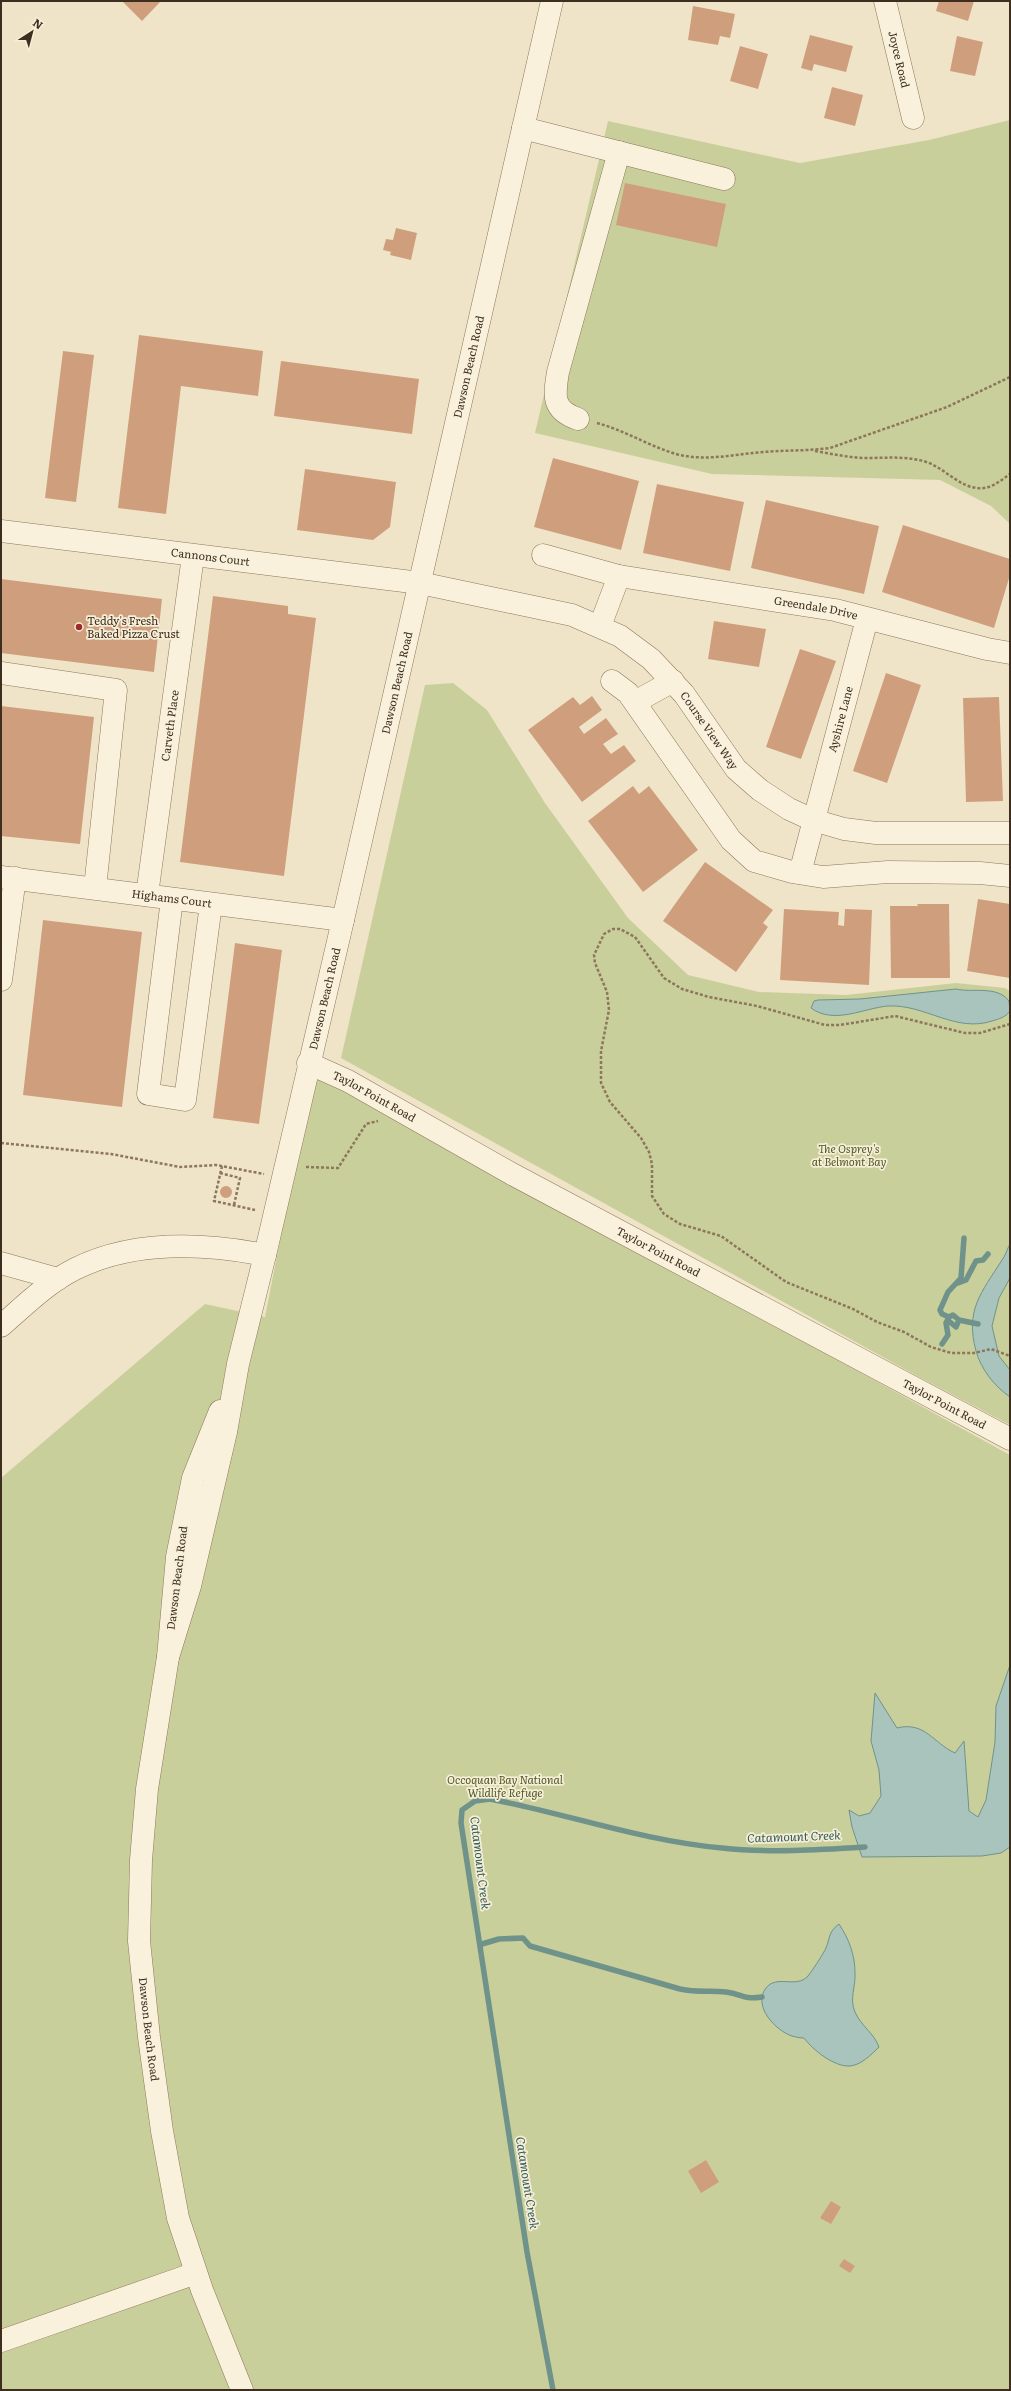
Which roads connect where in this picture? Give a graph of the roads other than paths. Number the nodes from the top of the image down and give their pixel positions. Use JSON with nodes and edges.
{"nodes":[{"id":1,"x":552,"y":1,"type":"edge"},
{"id":2,"x":885,"y":1,"type":"edge"},
{"id":3,"x":913,"y":118,"type":"dead end"},
{"id":4,"x":523,"y":128,"type":"junction"},
{"id":5,"x":619,"y":152,"type":"junction"},
{"id":6,"x":724,"y":179,"type":"dead end"},
{"id":7,"x":578,"y":419,"type":"road end"},
{"id":8,"x":1,"y":531,"type":"edge"},
{"id":9,"x":543,"y":555,"type":"dead end"},
{"id":10,"x":193,"y":556,"type":"junction"},
{"id":11,"x":619,"y":576,"type":"junction"},
{"id":12,"x":420,"y":583,"type":"junction"},
{"id":13,"x":867,"y":619,"type":"junction"},
{"id":14,"x":600,"y":626,"type":"junction"},
{"id":15,"x":1010,"y":653,"type":"edge"},
{"id":16,"x":1,"y":673,"type":"edge"},
{"id":17,"x":612,"y":681,"type":"dead end"},
{"id":18,"x":673,"y":681,"type":"junction"},
{"id":19,"x":634,"y":702,"type":"junction"},
{"id":20,"x":814,"y":820,"type":"junction"},
{"id":21,"x":1010,"y":833,"type":"edge"},
{"id":22,"x":800,"y":873,"type":"junction"},
{"id":23,"x":1010,"y":876,"type":"edge"},
{"id":24,"x":8,"y":877,"type":"edge"},
{"id":25,"x":95,"y":888,"type":"junction"},
{"id":26,"x":147,"y":895,"type":"junction"},
{"id":27,"x":172,"y":899,"type":"junction"},
{"id":28,"x":211,"y":904,"type":"junction"},
{"id":29,"x":343,"y":920,"type":"junction"},
{"id":30,"x":1,"y":980,"type":"edge"},
{"id":31,"x":308,"y":1063,"type":"junction"},
{"id":32,"x":266,"y":1255,"type":"junction"},
{"id":33,"x":1,"y":1263,"type":"edge"},
{"id":34,"x":58,"y":1279,"type":"junction"},
{"id":35,"x":1,"y":1326,"type":"edge"},
{"id":36,"x":1010,"y":1439,"type":"edge"},
{"id":37,"x":196,"y":2273,"type":"junction"},
{"id":38,"x":1,"y":2341,"type":"edge"},
{"id":39,"x":242,"y":2390,"type":"edge"}],
"edges":[{"from":1,"to":4,"type":"street","name":"Dawson Beach Road"},
{"from":2,"to":3,"type":"street","name":"Joyce Road"},
{"from":4,"to":5,"type":"street"},
{"from":4,"to":12,"type":"street","name":"Dawson Beach Road"},
{"from":5,"to":6,"type":"street"},
{"from":5,"to":7,"type":"street"},
{"from":8,"to":10,"type":"street","name":"Cannons Court"},
{"from":9,"to":11,"type":"street","name":"Greendale Drive"},
{"from":10,"to":12,"type":"street","name":"Cannons Court"},
{"from":10,"to":26,"type":"street","name":"Carveth Place"},
{"from":11,"to":13,"type":"street","name":"Greendale Drive"},
{"from":11,"to":14,"type":"street"},
{"from":12,"to":14,"type":"street","name":"Course View Way"},
{"from":12,"to":29,"type":"street","name":"Dawson Beach Road"},
{"from":13,"to":15,"type":"street","name":"Greendale Drive"},
{"from":13,"to":20,"type":"street","name":"Ayshire Lane"},
{"from":14,"to":18,"type":"street","name":"Course View Way"},
{"from":16,"to":25,"type":"street"},
{"from":17,"to":19,"type":"street"},
{"from":18,"to":19,"type":"street"},
{"from":18,"to":20,"type":"street","name":"Course View Way"},
{"from":19,"to":22,"type":"street"},
{"from":20,"to":21,"type":"street","name":"Course View Way"},
{"from":20,"to":22,"type":"street","name":"Ayshire Lane"},
{"from":22,"to":23,"type":"street"},
{"from":24,"to":25,"type":"street","name":"Highams Court"},
{"from":24,"to":30,"type":"street"},
{"from":25,"to":26,"type":"street","name":"Highams Court"},
{"from":26,"to":27,"type":"street","name":"Highams Court"},
{"from":27,"to":28,"type":"street","name":"Highams Court"},
{"from":27,"to":28,"type":"street"},
{"from":28,"to":29,"type":"street","name":"Highams Court"},
{"from":29,"to":31,"type":"street","name":"Dawson Beach Road"},
{"from":31,"to":32,"type":"street","name":"Dawson Beach Road"},
{"from":31,"to":36,"type":"street","name":"Taylor Point Road"},
{"from":32,"to":34,"type":"street"},
{"from":32,"to":37,"type":"street","name":"Dawson Beach Road"},
{"from":33,"to":34,"type":"street"},
{"from":34,"to":35,"type":"street"},
{"from":37,"to":38,"type":"street"},
{"from":37,"to":39,"type":"street","name":"Dawson Beach Road"}]}
